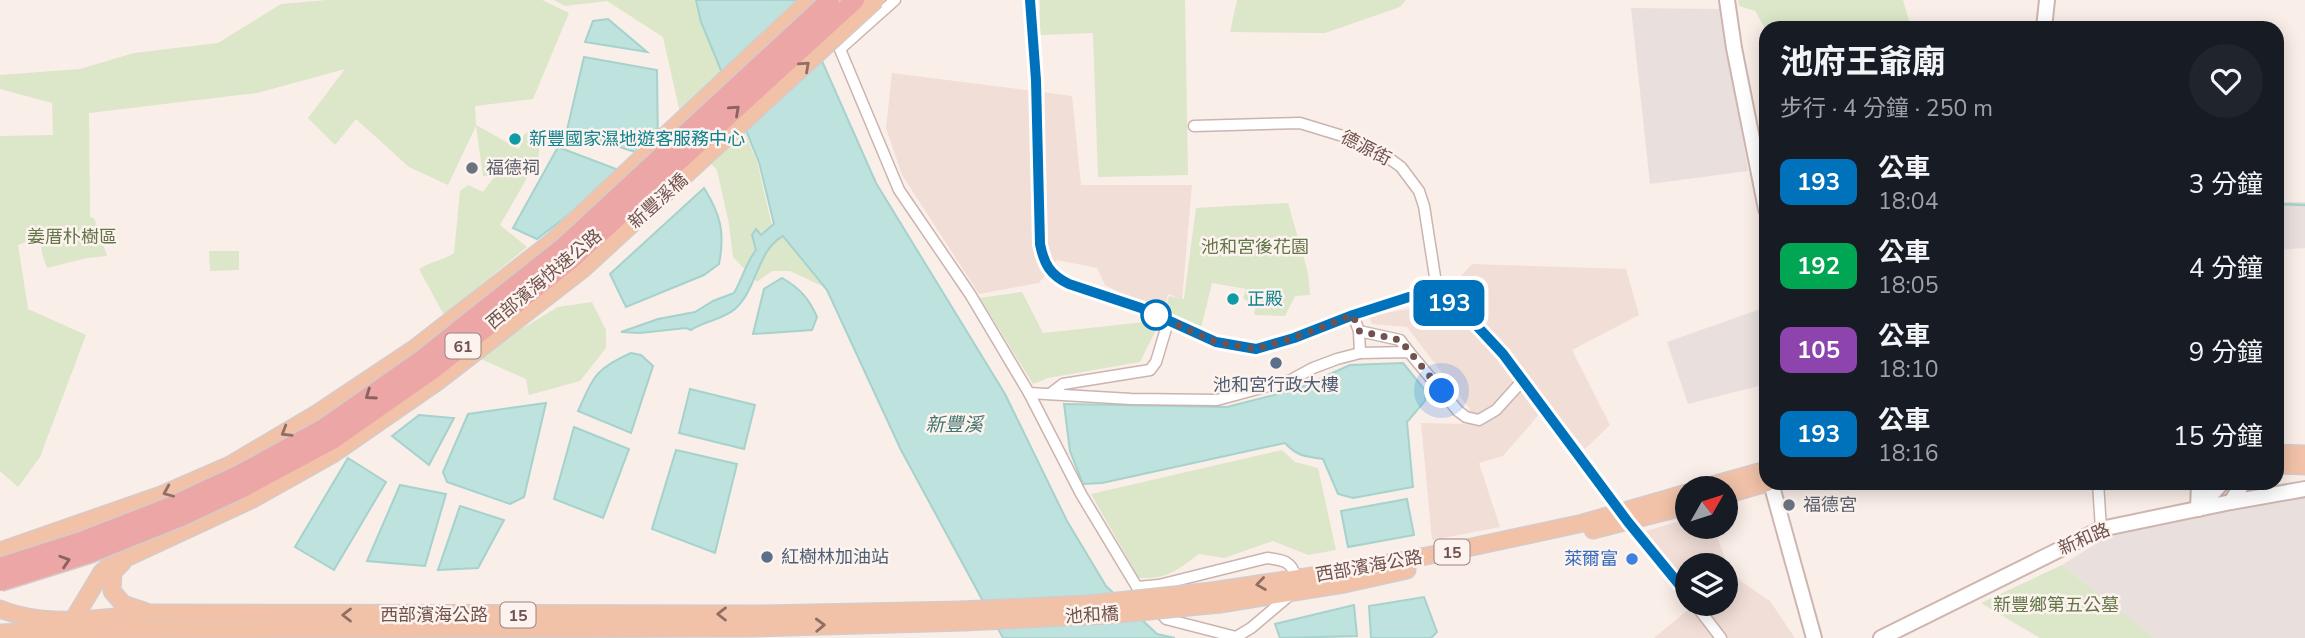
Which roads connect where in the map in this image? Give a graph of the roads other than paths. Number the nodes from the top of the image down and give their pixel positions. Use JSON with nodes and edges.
{"nodes":[{"id":1,"x":810,"y":0,"type":"edge"},
{"id":2,"x":820,"y":0,"type":"edge"},
{"id":3,"x":830,"y":0,"type":"edge"},
{"id":4,"x":855,"y":0,"type":"edge"},
{"id":5,"x":895,"y":0,"type":"edge"},
{"id":6,"x":1030,"y":0,"type":"edge"},
{"id":7,"x":1727,"y":0,"type":"edge"},
{"id":8,"x":2047,"y":0,"type":"edge"},
{"id":9,"x":877,"y":4,"type":"edge"},
{"id":10,"x":2045,"y":21,"type":"edge"},
{"id":11,"x":840,"y":49,"type":"junction"},
{"id":12,"x":1194,"y":126,"type":"dead end"},
{"id":13,"x":1759,"y":174,"type":"edge"},
{"id":14,"x":1437,"y":296,"type":"junction"},
{"id":15,"x":1353,"y":315,"type":"junction"},
{"id":16,"x":1168,"y":322,"type":"junction"},
{"id":17,"x":1359,"y":331,"type":"junction"},
{"id":18,"x":1409,"y":352,"type":"junction"},
{"id":19,"x":1360,"y":353,"type":"junction"},
{"id":20,"x":1523,"y":380,"type":"junction"},
{"id":21,"x":1029,"y":393,"type":"junction"},
{"id":22,"x":1050,"y":394,"type":"junction"},
{"id":23,"x":2284,"y":453,"type":"edge"},
{"id":24,"x":2305,"y":454,"type":"edge"},
{"id":25,"x":2284,"y":465,"type":"edge"},
{"id":26,"x":2305,"y":466,"type":"edge"},
{"id":27,"x":1759,"y":472,"type":"edge"},
{"id":28,"x":1738,"y":478,"type":"edge"},
{"id":29,"x":1759,"y":486,"type":"edge"},
{"id":30,"x":2305,"y":489,"type":"edge"},
{"id":31,"x":1771,"y":490,"type":"edge"},
{"id":32,"x":2098,"y":490,"type":"edge"},
{"id":33,"x":2199,"y":490,"type":"edge"},
{"id":34,"x":2216,"y":490,"type":"edge"},
{"id":35,"x":2238,"y":490,"type":"edge"},
{"id":36,"x":1738,"y":492,"type":"edge"},
{"id":37,"x":1675,"y":498,"type":"edge"},
{"id":38,"x":2231,"y":502,"type":"junction"},
{"id":39,"x":1675,"y":508,"type":"edge"},
{"id":40,"x":2198,"y":509,"type":"junction"},
{"id":41,"x":1625,"y":517,"type":"junction"},
{"id":42,"x":2101,"y":528,"type":"junction"},
{"id":43,"x":0,"y":551,"type":"edge"},
{"id":44,"x":129,"y":556,"type":"junction"},
{"id":45,"x":0,"y":567,"type":"edge"},
{"id":46,"x":1675,"y":579,"type":"edge"},
{"id":47,"x":0,"y":582,"type":"edge"},
{"id":48,"x":1159,"y":585,"type":"junction"},
{"id":49,"x":1295,"y":585,"type":"junction"},
{"id":50,"x":1137,"y":587,"type":"junction"},
{"id":51,"x":1216,"y":597,"type":"joint"},
{"id":52,"x":1155,"y":607,"type":"junction"},
{"id":53,"x":0,"y":610,"type":"edge"},
{"id":54,"x":150,"y":613,"type":"junction"},
{"id":55,"x":963,"y":616,"type":"joint"},
{"id":56,"x":1704,"y":616,"type":"edge"},
{"id":57,"x":233,"y":621,"type":"junction"},
{"id":58,"x":70,"y":625,"type":"junction"},
{"id":59,"x":0,"y":633,"type":"edge"},
{"id":60,"x":1721,"y":638,"type":"edge"},
{"id":61,"x":1814,"y":638,"type":"edge"},
{"id":62,"x":1881,"y":638,"type":"edge"}],
"edges":[{"from":1,"to":43,"type":"main road","number":"61","one_way":true},
{"from":2,"to":11,"type":"street"},
{"from":3,"to":45,"type":"highway","name":"西部濱海快速公路","number":"61","one_way":true,"bridge":true},
{"from":47,"to":4,"type":"highway","name":"西部濱海快速公路","number":"61","one_way":true,"bridge":true},
{"from":5,"to":9,"type":"street"},
{"from":6,"to":16,"type":"street"},
{"from":7,"to":13,"type":"street"},
{"from":8,"to":10,"type":"street"},
{"from":9,"to":11,"type":"street"},
{"from":44,"to":9,"type":"main road","name":"新豐溪橋","number":"61","one_way":true,"bridge":true},
{"from":11,"to":21,"type":"street"},
{"from":12,"to":14,"type":"street","name":"德源街"},
{"from":14,"to":15,"type":"street"},
{"from":14,"to":20,"type":"street"},
{"from":15,"to":16,"type":"street"},
{"from":15,"to":17,"type":"street"},
{"from":16,"to":22,"type":"street"},
{"from":17,"to":18,"type":"street"},
{"from":17,"to":19,"type":"street"},
{"from":18,"to":19,"type":"street"},
{"from":18,"to":20,"type":"street"},
{"from":19,"to":22,"type":"street"},
{"from":20,"to":41,"type":"street"},
{"from":21,"to":22,"type":"street"},
{"from":21,"to":50,"type":"street"},
{"from":23,"to":24,"type":"main road"},
{"from":25,"to":26,"type":"main road"},
{"from":27,"to":28,"type":"main road"},
{"from":29,"to":36,"type":"main road"},
{"from":30,"to":38,"type":"street","name":"新和路"},
{"from":31,"to":61,"type":"street"},
{"from":32,"to":42,"type":"street"},
{"from":33,"to":40,"type":"street"},
{"from":34,"to":40,"type":"street"},
{"from":35,"to":38,"type":"street"},
{"from":37,"to":41,"type":"main road","name":"西部濱海公路","number":"15"},
{"from":38,"to":40,"type":"street","name":"新和路"},
{"from":39,"to":41,"type":"main road","name":"西部濱海公路","number":"15"},
{"from":40,"to":42,"type":"street","name":"新和路"},
{"from":41,"to":46,"type":"street"},
{"from":41,"to":49,"type":"main road","name":"西部濱海公路","number":"15"},
{"from":42,"to":62,"type":"street","name":"新和路"},
{"from":44,"to":54,"type":"main road"},
{"from":44,"to":58,"type":"main road","number":"61"},
{"from":48,"to":49,"type":"street"},
{"from":48,"to":50,"type":"street"},
{"from":48,"to":52,"type":"street"},
{"from":49,"to":51,"type":"main road","name":"西部濱海公路","number":"15"},
{"from":49,"to":52,"type":"street"},
{"from":50,"to":52,"type":"street"},
{"from":51,"to":55,"type":"main road","name":"池和橋","number":"15","bridge":true},
{"from":53,"to":58,"type":"main road","name":"西部濱海公路","number":"15"},
{"from":54,"to":57,"type":"main road","name":"西部濱海公路","number":"15"},
{"from":54,"to":58,"type":"main road","name":"西部濱海公路","number":"15"},
{"from":55,"to":57,"type":"main road","name":"西部濱海公路","number":"15"},
{"from":56,"to":60,"type":"street"},
{"from":57,"to":58,"type":"main road","name":"西部濱海公路","number":"15"},
{"from":58,"to":59,"type":"main road","name":"西部濱海公路","number":"15"}]}
